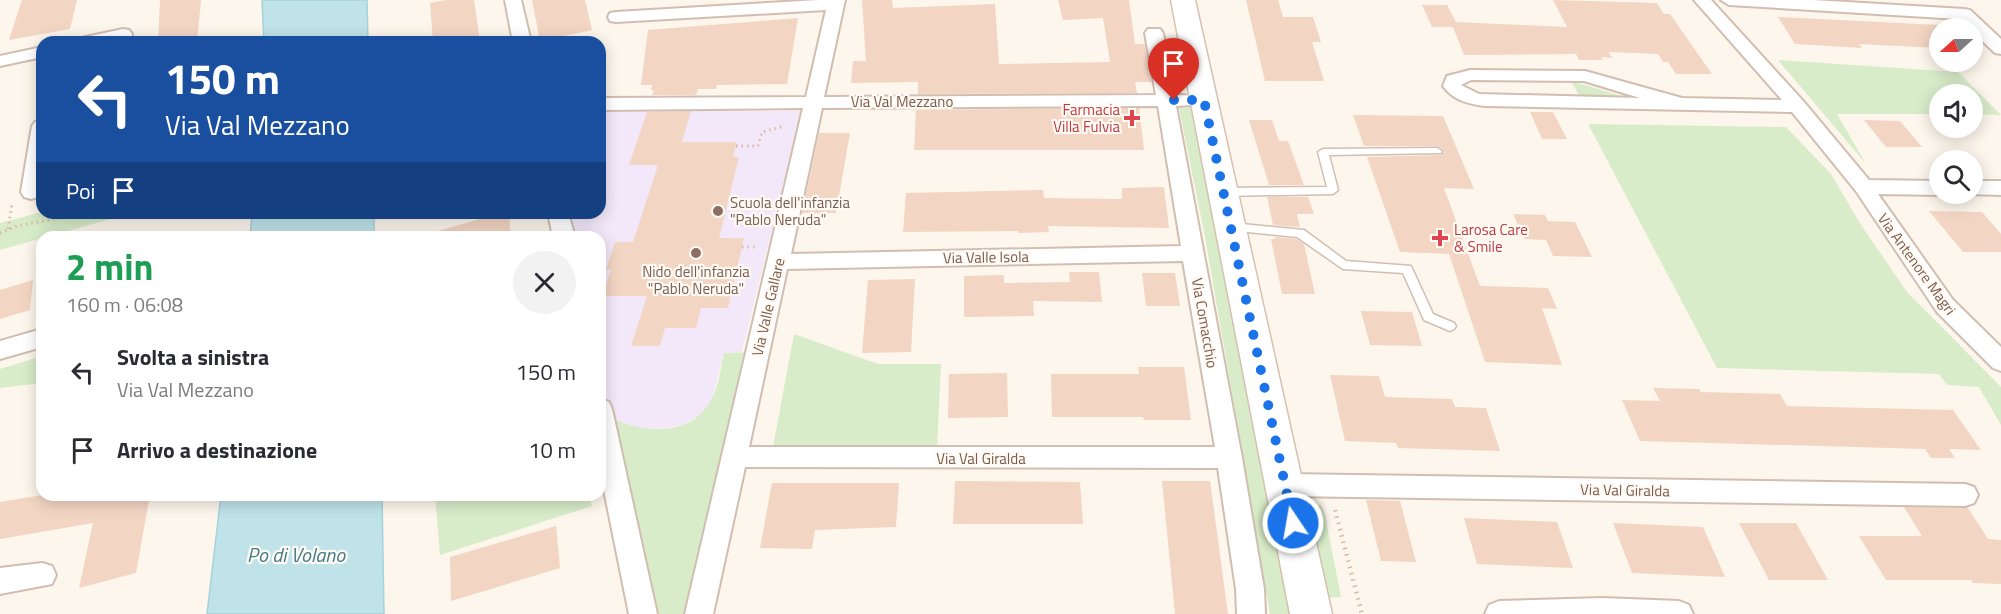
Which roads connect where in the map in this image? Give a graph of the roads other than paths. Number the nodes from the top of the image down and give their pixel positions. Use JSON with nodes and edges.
{"nodes":[{"id":1,"x":513,"y":0,"type":"edge"},
{"id":2,"x":1183,"y":0,"type":"edge"},
{"id":3,"x":1702,"y":0,"type":"edge"},
{"id":4,"x":1729,"y":0,"type":"edge"},
{"id":5,"x":836,"y":2,"type":"edge"},
{"id":6,"x":616,"y":17,"type":"dead end"},
{"id":7,"x":1154,"y":33,"type":"dead end"},
{"id":8,"x":521,"y":36,"type":"edge"},
{"id":9,"x":2001,"y":49,"type":"edge"},
{"id":10,"x":36,"y":53,"type":"edge"},
{"id":11,"x":0,"y":61,"type":"edge"},
{"id":12,"x":1521,"y":75,"type":"junction"},
{"id":13,"x":1167,"y":99,"type":"junction"},
{"id":14,"x":1204,"y":100,"type":"junction"},
{"id":15,"x":1533,"y":101,"type":"junction"},
{"id":16,"x":606,"y":104,"type":"edge"},
{"id":17,"x":1681,"y":104,"type":"junction"},
{"id":18,"x":1797,"y":106,"type":"junction"},
{"id":19,"x":812,"y":112,"type":"junction"},
{"id":20,"x":1437,"y":151,"type":"dead end"},
{"id":21,"x":36,"y":162,"type":"edge"},
{"id":22,"x":1863,"y":187,"type":"junction"},
{"id":23,"x":1929,"y":188,"type":"edge"},
{"id":24,"x":1983,"y":188,"type":"edge"},
{"id":25,"x":2001,"y":188,"type":"edge"},
{"id":26,"x":36,"y":191,"type":"edge"},
{"id":27,"x":1223,"y":192,"type":"junction"},
{"id":28,"x":1231,"y":227,"type":"junction"},
{"id":29,"x":1193,"y":253,"type":"junction"},
{"id":30,"x":778,"y":262,"type":"junction"},
{"id":31,"x":1450,"y":326,"type":"dead end"},
{"id":32,"x":36,"y":340,"type":"edge"},
{"id":33,"x":0,"y":350,"type":"edge"},
{"id":34,"x":2001,"y":362,"type":"edge"},
{"id":35,"x":606,"y":437,"type":"edge"},
{"id":36,"x":734,"y":457,"type":"junction"},
{"id":37,"x":1228,"y":458,"type":"junction"},
{"id":38,"x":1286,"y":484,"type":"junction"},
{"id":39,"x":1965,"y":495,"type":"dead end"},
{"id":40,"x":42,"y":575,"type":"dead end"},
{"id":41,"x":0,"y":581,"type":"edge"},
{"id":42,"x":644,"y":614,"type":"edge"},
{"id":43,"x":699,"y":614,"type":"edge"},
{"id":44,"x":1251,"y":614,"type":"edge"},
{"id":45,"x":1311,"y":614,"type":"edge"},
{"id":46,"x":1499,"y":614,"type":"edge"},
{"id":47,"x":1679,"y":614,"type":"edge"}],
"edges":[{"from":1,"to":8,"type":"street"},
{"from":2,"to":14,"type":"main road"},
{"from":3,"to":18,"type":"street","name":"Via Antenore Magri"},
{"from":4,"to":9,"type":"street"},
{"from":5,"to":6,"type":"street"},
{"from":5,"to":19,"type":"street","name":"Via Valle Gallare"},
{"from":7,"to":13,"type":"street","name":"Via Comacchio"},
{"from":10,"to":11,"type":"street"},
{"from":12,"to":15,"type":"street"},
{"from":12,"to":15,"type":"street"},
{"from":12,"to":17,"type":"street"},
{"from":13,"to":14,"type":"street","name":"Via Val Mezzano"},
{"from":13,"to":19,"type":"street","name":"Via Val Mezzano"},
{"from":13,"to":29,"type":"street","name":"Via Comacchio"},
{"from":14,"to":27,"type":"main road"},
{"from":15,"to":17,"type":"street"},
{"from":16,"to":19,"type":"street","name":"Via Val Mezzano"},
{"from":17,"to":18,"type":"street"},
{"from":18,"to":22,"type":"street","name":"Via Antenore Magri"},
{"from":19,"to":30,"type":"street","name":"Via Valle Gallare"},
{"from":20,"to":27,"type":"lane"},
{"from":21,"to":26,"type":"street"},
{"from":22,"to":23,"type":"street"},
{"from":22,"to":34,"type":"street","name":"Via Antenore Magri"},
{"from":24,"to":25,"type":"street"},
{"from":27,"to":28,"type":"main road"},
{"from":28,"to":31,"type":"lane"},
{"from":28,"to":38,"type":"main road"},
{"from":29,"to":30,"type":"street","name":"Via Valle Isola"},
{"from":29,"to":37,"type":"street","name":"Via Comacchio"},
{"from":30,"to":36,"type":"street","name":"Via Valle Gallare"},
{"from":32,"to":33,"type":"street"},
{"from":35,"to":42,"type":"street"},
{"from":36,"to":37,"type":"street","name":"Via Val Giralda"},
{"from":36,"to":43,"type":"street","name":"Via Valle Gallare"},
{"from":37,"to":44,"type":"street","name":"Via Comacchio"},
{"from":38,"to":39,"type":"street","name":"Via Val Giralda"},
{"from":38,"to":45,"type":"main road"},
{"from":40,"to":41,"type":"street"},
{"from":46,"to":47,"type":"street"}]}
